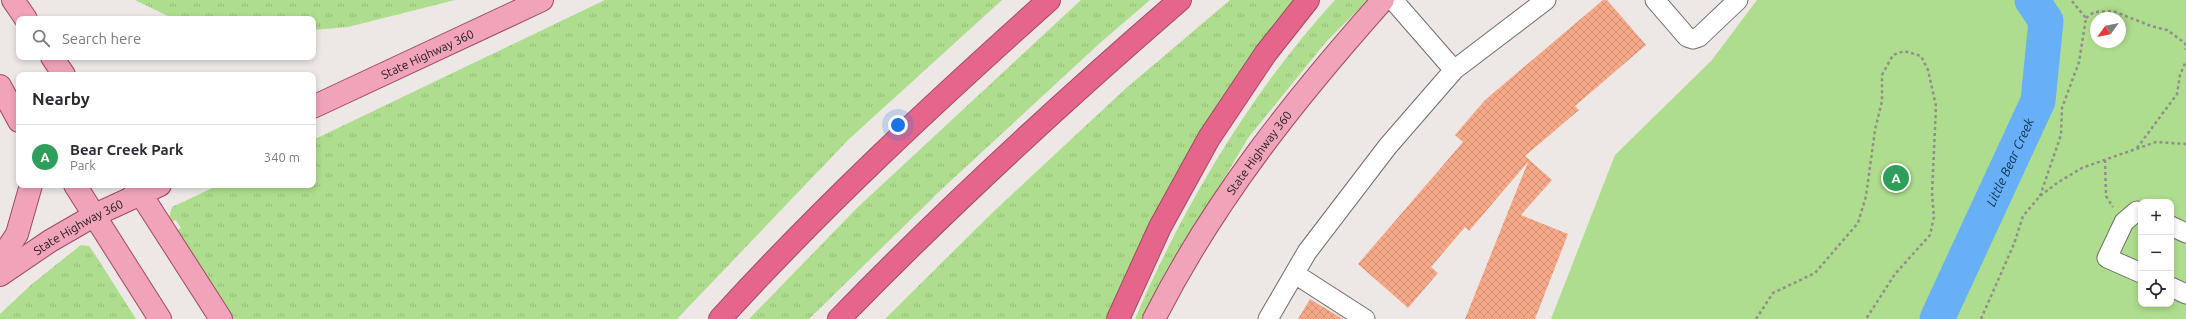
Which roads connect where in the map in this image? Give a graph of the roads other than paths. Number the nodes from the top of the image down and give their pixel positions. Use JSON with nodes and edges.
{"nodes":[{"id":1,"x":13,"y":0,"type":"edge"},
{"id":2,"x":542,"y":0,"type":"edge"},
{"id":3,"x":1049,"y":0,"type":"edge"},
{"id":4,"x":1180,"y":0,"type":"edge"},
{"id":5,"x":1308,"y":0,"type":"edge"},
{"id":6,"x":1383,"y":0,"type":"edge"},
{"id":7,"x":1393,"y":0,"type":"edge"},
{"id":8,"x":1546,"y":0,"type":"edge"},
{"id":9,"x":1655,"y":0,"type":"edge"},
{"id":10,"x":1736,"y":1,"type":"edge"},
{"id":11,"x":24,"y":16,"type":"edge"},
{"id":12,"x":1454,"y":70,"type":"junction"},
{"id":13,"x":0,"y":74,"type":"edge"},
{"id":14,"x":0,"y":86,"type":"edge"},
{"id":15,"x":16,"y":98,"type":"edge"},
{"id":16,"x":316,"y":107,"type":"edge"},
{"id":17,"x":16,"y":115,"type":"edge"},
{"id":18,"x":30,"y":188,"type":"edge"},
{"id":19,"x":77,"y":188,"type":"edge"},
{"id":20,"x":145,"y":188,"type":"edge"},
{"id":21,"x":2138,"y":210,"type":"edge"},
{"id":22,"x":95,"y":215,"type":"junction"},
{"id":23,"x":2174,"y":227,"type":"edge"},
{"id":24,"x":2186,"y":233,"type":"edge"},
{"id":25,"x":0,"y":260,"type":"edge"},
{"id":26,"x":2138,"y":272,"type":"edge"},
{"id":27,"x":1295,"y":274,"type":"junction"},
{"id":28,"x":0,"y":275,"type":"edge"},
{"id":29,"x":2174,"y":288,"type":"edge"},
{"id":30,"x":2186,"y":294,"type":"edge"},
{"id":31,"x":160,"y":319,"type":"edge"},
{"id":32,"x":221,"y":319,"type":"edge"},
{"id":33,"x":720,"y":319,"type":"edge"},
{"id":34,"x":839,"y":319,"type":"edge"},
{"id":35,"x":1118,"y":319,"type":"edge"},
{"id":36,"x":1154,"y":319,"type":"edge"},
{"id":37,"x":1268,"y":319,"type":"edge"},
{"id":38,"x":1365,"y":319,"type":"edge"}],
"edges":[{"from":1,"to":11,"type":"main road"},
{"from":2,"to":16,"type":"main road","name":"State Highway 360"},
{"from":3,"to":33,"type":"highway"},
{"from":4,"to":34,"type":"highway"},
{"from":5,"to":35,"type":"highway"},
{"from":6,"to":36,"type":"main road","name":"State Highway 360"},
{"from":7,"to":12,"type":"lane"},
{"from":8,"to":12,"type":"lane"},
{"from":9,"to":10,"type":"lane"},
{"from":12,"to":27,"type":"lane"},
{"from":13,"to":15,"type":"main road"},
{"from":14,"to":17,"type":"main road"},
{"from":18,"to":25,"type":"main road"},
{"from":19,"to":22,"type":"main road"},
{"from":20,"to":22,"type":"main road","name":"State Highway 360"},
{"from":20,"to":32,"type":"main road"},
{"from":21,"to":26,"type":"lane"},
{"from":22,"to":28,"type":"main road","name":"State Highway 360"},
{"from":22,"to":31,"type":"main road"},
{"from":23,"to":24,"type":"lane"},
{"from":27,"to":37,"type":"lane"},
{"from":27,"to":38,"type":"lane"},
{"from":29,"to":30,"type":"lane"}]}
